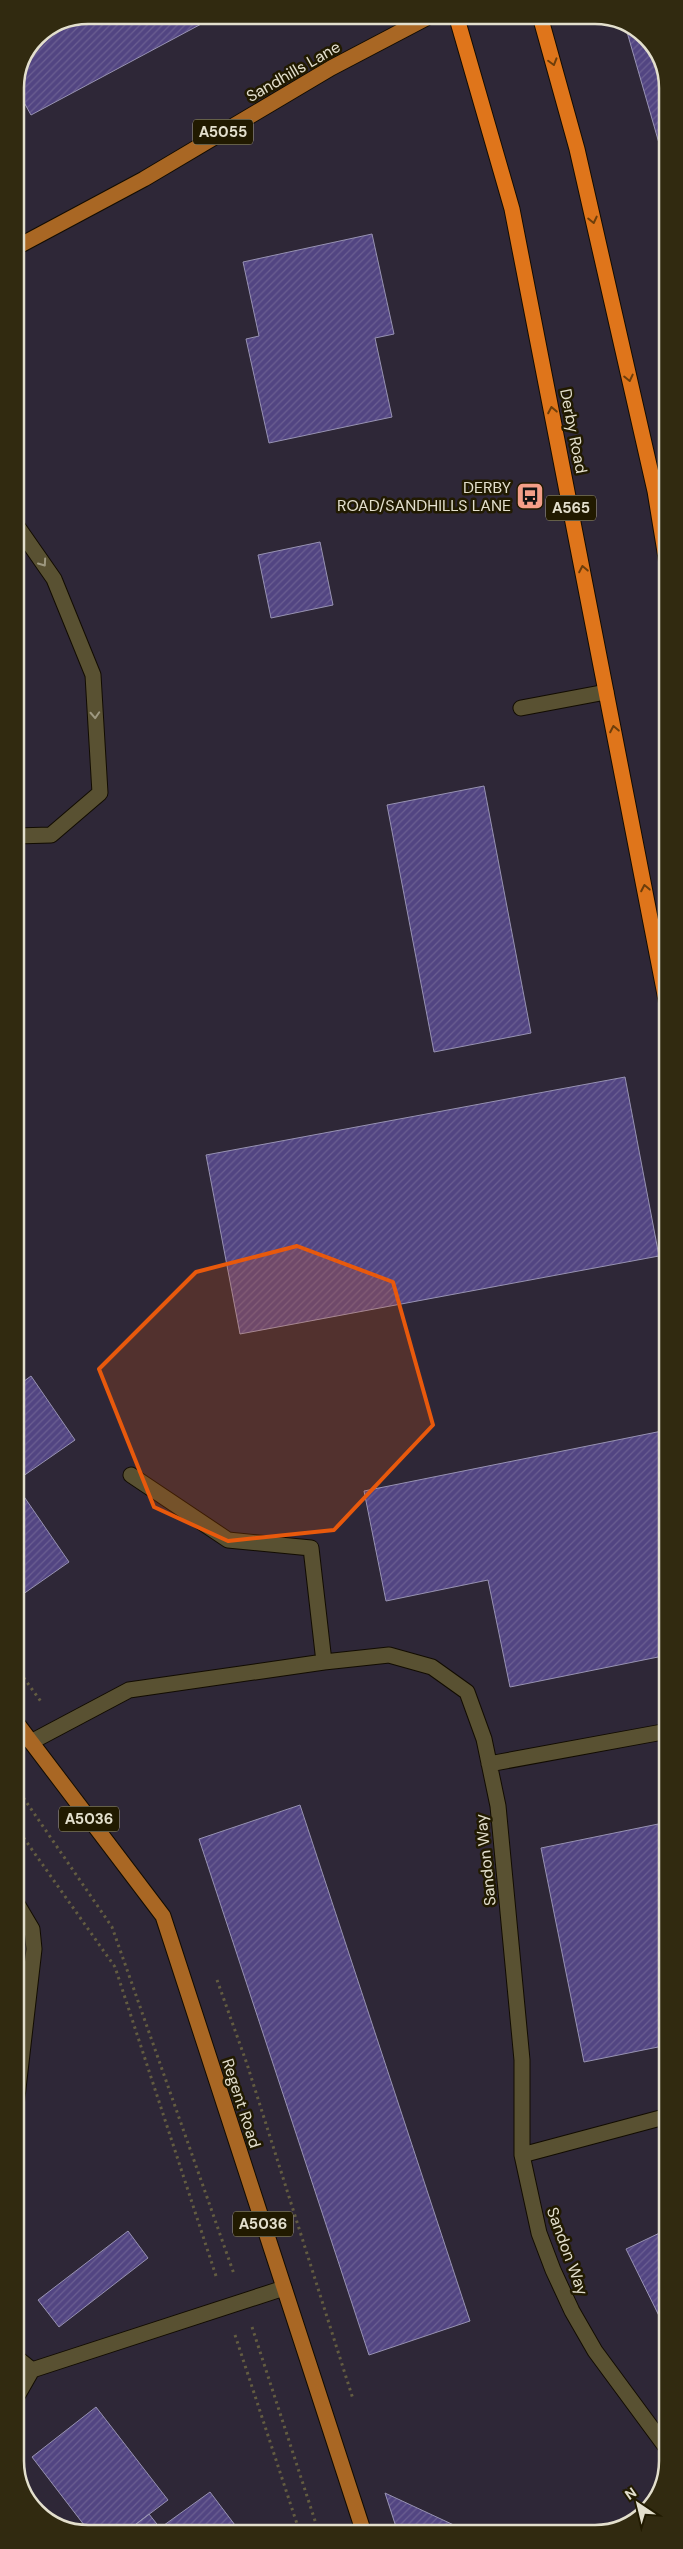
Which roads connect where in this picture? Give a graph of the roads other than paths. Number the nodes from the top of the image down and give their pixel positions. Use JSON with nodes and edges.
{"nodes":[{"id":1,"x":415,"y":24,"type":"edge"},
{"id":2,"x":459,"y":24,"type":"edge"},
{"id":3,"x":542,"y":24,"type":"edge"},
{"id":4,"x":24,"y":243,"type":"edge"},
{"id":5,"x":659,"y":515,"type":"edge"},
{"id":6,"x":24,"y":537,"type":"edge"},
{"id":7,"x":606,"y":692,"type":"junction"},
{"id":8,"x":521,"y":708,"type":"dead end"},
{"id":9,"x":24,"y":836,"type":"edge"},
{"id":10,"x":659,"y":964,"type":"edge"},
{"id":11,"x":131,"y":1475,"type":"dead end"},
{"id":12,"x":324,"y":1662,"type":"junction"},
{"id":13,"x":24,"y":1733,"type":"edge"},
{"id":14,"x":659,"y":1733,"type":"edge"},
{"id":15,"x":31,"y":1742,"type":"junction"},
{"id":16,"x":489,"y":1764,"type":"junction"},
{"id":17,"x":24,"y":1916,"type":"edge"},
{"id":18,"x":24,"y":2036,"type":"edge"},
{"id":19,"x":659,"y":2118,"type":"edge"},
{"id":20,"x":522,"y":2155,"type":"junction"},
{"id":21,"x":284,"y":2288,"type":"junction"},
{"id":22,"x":24,"y":2364,"type":"edge"},
{"id":23,"x":32,"y":2370,"type":"junction"},
{"id":24,"x":24,"y":2384,"type":"edge"},
{"id":25,"x":659,"y":2438,"type":"edge"},
{"id":26,"x":361,"y":2525,"type":"edge"}],
"edges":[{"from":1,"to":4,"type":"main road","name":"Sandhills Lane","number":"A5055"},
{"from":7,"to":2,"type":"highway","name":"Derby Road","number":"A565","one_way":true},
{"from":3,"to":5,"type":"highway","one_way":true},
{"from":6,"to":9,"type":"street","one_way":true},
{"from":7,"to":8,"type":"street"},
{"from":10,"to":7,"type":"highway","name":"Derby Road","number":"A565","one_way":true},
{"from":11,"to":12,"type":"street"},
{"from":12,"to":15,"type":"street","name":"Sandon Way"},
{"from":12,"to":16,"type":"street","name":"Sandon Way"},
{"from":13,"to":15,"type":"main road","name":"Regent Road","number":"A5036"},
{"from":14,"to":16,"type":"street"},
{"from":15,"to":21,"type":"main road","name":"Regent Road","number":"A5036"},
{"from":16,"to":20,"type":"street","name":"Sandon Way"},
{"from":17,"to":18,"type":"street"},
{"from":19,"to":20,"type":"street"},
{"from":20,"to":25,"type":"street","name":"Sandon Way"},
{"from":21,"to":23,"type":"street"},
{"from":21,"to":26,"type":"main road","name":"Regent Road","number":"A5036"},
{"from":22,"to":23,"type":"street"},
{"from":23,"to":24,"type":"street"}]}
